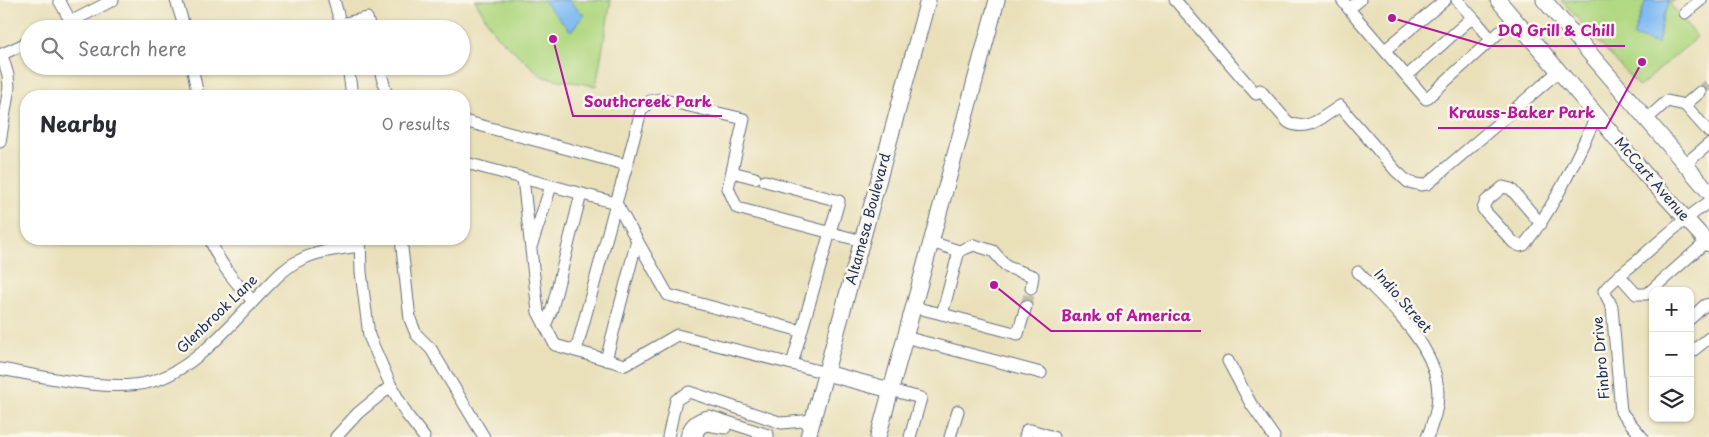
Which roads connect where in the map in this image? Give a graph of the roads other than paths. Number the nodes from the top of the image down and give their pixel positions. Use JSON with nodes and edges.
{"nodes":[{"id":1,"x":59,"y":0,"type":"edge"},
{"id":2,"x":112,"y":0,"type":"edge"},
{"id":3,"x":176,"y":0,"type":"edge"},
{"id":4,"x":334,"y":0,"type":"edge"},
{"id":5,"x":998,"y":0,"type":"edge"},
{"id":6,"x":1175,"y":0,"type":"edge"},
{"id":7,"x":1360,"y":0,"type":"edge"},
{"id":8,"x":1445,"y":0,"type":"edge"},
{"id":9,"x":1457,"y":0,"type":"edge"},
{"id":10,"x":1498,"y":0,"type":"edge"},
{"id":11,"x":1544,"y":0,"type":"edge"},
{"id":12,"x":1701,"y":0,"type":"edge"},
{"id":13,"x":927,"y":4,"type":"edge"},
{"id":14,"x":1346,"y":4,"type":"edge"},
{"id":15,"x":1685,"y":13,"type":"dead end"},
{"id":16,"x":1514,"y":19,"type":"junction"},
{"id":17,"x":70,"y":20,"type":"edge"},
{"id":18,"x":75,"y":20,"type":"edge"},
{"id":19,"x":182,"y":20,"type":"edge"},
{"id":20,"x":339,"y":20,"type":"edge"},
{"id":21,"x":1472,"y":20,"type":"junction"},
{"id":22,"x":1492,"y":39,"type":"junction"},
{"id":23,"x":20,"y":46,"type":"edge"},
{"id":24,"x":1384,"y":50,"type":"junction"},
{"id":25,"x":1,"y":55,"type":"edge"},
{"id":26,"x":1559,"y":71,"type":"junction"},
{"id":27,"x":194,"y":75,"type":"edge"},
{"id":28,"x":349,"y":75,"type":"edge"},
{"id":29,"x":381,"y":75,"type":"edge"},
{"id":30,"x":1407,"y":76,"type":"junction"},
{"id":31,"x":197,"y":90,"type":"edge"},
{"id":32,"x":351,"y":90,"type":"edge"},
{"id":33,"x":385,"y":90,"type":"edge"},
{"id":34,"x":1700,"y":92,"type":"tunnel mouth"},
{"id":35,"x":1685,"y":105,"type":"junction"},
{"id":36,"x":1597,"y":115,"type":"junction"},
{"id":37,"x":1646,"y":119,"type":"junction"},
{"id":38,"x":470,"y":123,"type":"edge"},
{"id":39,"x":1709,"y":132,"type":"edge"},
{"id":40,"x":0,"y":142,"type":"edge"},
{"id":41,"x":1709,"y":144,"type":"edge"},
{"id":42,"x":470,"y":164,"type":"edge"},
{"id":43,"x":1685,"y":164,"type":"junction"},
{"id":44,"x":627,"y":165,"type":"junction"},
{"id":45,"x":732,"y":172,"type":"junction"},
{"id":46,"x":523,"y":178,"type":"junction"},
{"id":47,"x":551,"y":186,"type":"junction"},
{"id":48,"x":1709,"y":192,"type":"edge"},
{"id":49,"x":581,"y":194,"type":"junction"},
{"id":50,"x":1709,"y":202,"type":"edge"},
{"id":51,"x":616,"y":204,"type":"junction"},
{"id":52,"x":1686,"y":218,"type":"junction"},
{"id":53,"x":1541,"y":224,"type":"junction"},
{"id":54,"x":830,"y":232,"type":"junction"},
{"id":55,"x":637,"y":240,"type":"junction"},
{"id":56,"x":862,"y":241,"type":"junction"},
{"id":57,"x":931,"y":242,"type":"junction"},
{"id":58,"x":1708,"y":242,"type":"edge"},
{"id":59,"x":212,"y":245,"type":"edge"},
{"id":60,"x":348,"y":245,"type":"edge"},
{"id":61,"x":360,"y":245,"type":"edge"},
{"id":62,"x":402,"y":245,"type":"edge"},
{"id":63,"x":531,"y":248,"type":"junction"},
{"id":64,"x":959,"y":251,"type":"junction"},
{"id":65,"x":1358,"y":272,"type":"dead end"},
{"id":66,"x":1619,"y":275,"type":"junction"},
{"id":67,"x":1030,"y":288,"type":"tunnel mouth"},
{"id":68,"x":253,"y":301,"type":"junction"},
{"id":69,"x":1709,"y":304,"type":"edge"},
{"id":70,"x":1026,"y":306,"type":"tunnel mouth"},
{"id":71,"x":913,"y":307,"type":"junction"},
{"id":72,"x":942,"y":314,"type":"junction"},
{"id":73,"x":1694,"y":315,"type":"edge"},
{"id":74,"x":545,"y":326,"type":"junction"},
{"id":75,"x":801,"y":331,"type":"junction"},
{"id":76,"x":905,"y":337,"type":"junction"},
{"id":77,"x":1709,"y":338,"type":"edge"},
{"id":78,"x":1694,"y":351,"type":"edge"},
{"id":79,"x":576,"y":352,"type":"junction"},
{"id":80,"x":606,"y":360,"type":"junction"},
{"id":81,"x":1228,"y":361,"type":"dead end"},
{"id":82,"x":792,"y":364,"type":"junction"},
{"id":83,"x":0,"y":369,"type":"edge"},
{"id":84,"x":826,"y":373,"type":"junction"},
{"id":85,"x":1041,"y":373,"type":"dead end"},
{"id":86,"x":391,"y":386,"type":"junction"},
{"id":87,"x":890,"y":390,"type":"junction"},
{"id":88,"x":958,"y":411,"type":"dead end"},
{"id":89,"x":813,"y":420,"type":"junction"},
{"id":90,"x":768,"y":436,"type":"edge"},
{"id":91,"x":336,"y":437,"type":"edge"},
{"id":92,"x":424,"y":437,"type":"edge"},
{"id":93,"x":484,"y":437,"type":"edge"},
{"id":94,"x":668,"y":437,"type":"edge"},
{"id":95,"x":686,"y":437,"type":"edge"},
{"id":96,"x":696,"y":437,"type":"edge"},
{"id":97,"x":753,"y":437,"type":"edge"},
{"id":98,"x":808,"y":437,"type":"edge"},
{"id":99,"x":878,"y":437,"type":"edge"},
{"id":100,"x":910,"y":437,"type":"edge"},
{"id":101,"x":950,"y":437,"type":"edge"},
{"id":102,"x":1025,"y":437,"type":"edge"},
{"id":103,"x":1053,"y":437,"type":"edge"},
{"id":104,"x":1274,"y":437,"type":"edge"},
{"id":105,"x":1427,"y":437,"type":"edge"},
{"id":106,"x":1642,"y":437,"type":"edge"}],
"edges":[{"from":1,"to":17,"type":"street"},
{"from":2,"to":18,"type":"street"},
{"from":3,"to":19,"type":"street"},
{"from":4,"to":20,"type":"street"},
{"from":5,"to":57,"type":"main road"},
{"from":6,"to":26,"type":"street"},
{"from":7,"to":14,"type":"street"},
{"from":8,"to":24,"type":"street"},
{"from":9,"to":21,"type":"street"},
{"from":10,"to":16,"type":"main road","name":"McCart Avenue"},
{"from":11,"to":37,"type":"main road"},
{"from":12,"to":15,"type":"street"},
{"from":13,"to":56,"type":"main road","name":"Altamesa Boulevard"},
{"from":14,"to":24,"type":"street"},
{"from":16,"to":22,"type":"street"},
{"from":16,"to":26,"type":"main road","name":"McCart Avenue"},
{"from":21,"to":22,"type":"street"},
{"from":21,"to":30,"type":"street"},
{"from":22,"to":30,"type":"street"},
{"from":23,"to":25,"type":"street"},
{"from":24,"to":30,"type":"street"},
{"from":25,"to":40,"type":"street"},
{"from":26,"to":36,"type":"main road","name":"McCart Avenue"},
{"from":27,"to":31,"type":"street"},
{"from":28,"to":32,"type":"street"},
{"from":29,"to":33,"type":"street"},
{"from":34,"to":35,"type":"street"},
{"from":35,"to":37,"type":"street"},
{"from":35,"to":39,"type":"street"},
{"from":36,"to":52,"type":"main road","name":"McCart Avenue"},
{"from":36,"to":53,"type":"street"},
{"from":37,"to":43,"type":"main road"},
{"from":38,"to":44,"type":"street"},
{"from":41,"to":43,"type":"street"},
{"from":42,"to":46,"type":"street"},
{"from":43,"to":48,"type":"main road"},
{"from":44,"to":45,"type":"street"},
{"from":44,"to":51,"type":"street"},
{"from":45,"to":54,"type":"street"},
{"from":45,"to":54,"type":"street"},
{"from":46,"to":47,"type":"street"},
{"from":46,"to":63,"type":"street"},
{"from":47,"to":49,"type":"street"},
{"from":47,"to":63,"type":"street"},
{"from":49,"to":51,"type":"street"},
{"from":49,"to":74,"type":"street"},
{"from":50,"to":52,"type":"street","name":"Finbro Drive"},
{"from":51,"to":55,"type":"street"},
{"from":51,"to":79,"type":"street"},
{"from":52,"to":58,"type":"main road","name":"McCart Avenue"},
{"from":52,"to":66,"type":"street","name":"Finbro Drive"},
{"from":53,"to":53,"type":"street"},
{"from":54,"to":56,"type":"street"},
{"from":54,"to":75,"type":"street"},
{"from":55,"to":75,"type":"street"},
{"from":55,"to":80,"type":"street"},
{"from":56,"to":84,"type":"main road","name":"Altamesa Boulevard"},
{"from":57,"to":64,"type":"street"},
{"from":57,"to":71,"type":"main road"},
{"from":58,"to":66,"type":"street"},
{"from":59,"to":68,"type":"street"},
{"from":60,"to":68,"type":"street","name":"Glenbrook Lane"},
{"from":61,"to":86,"type":"street"},
{"from":62,"to":93,"type":"street"},
{"from":63,"to":74,"type":"street"},
{"from":64,"to":67,"type":"street"},
{"from":64,"to":72,"type":"street"},
{"from":65,"to":105,"type":"street","name":"Indio Street"},
{"from":66,"to":106,"type":"street","name":"Finbro Drive"},
{"from":68,"to":83,"type":"street","name":"Glenbrook Lane"},
{"from":69,"to":73,"type":"street"},
{"from":70,"to":72,"type":"street"},
{"from":71,"to":72,"type":"street"},
{"from":71,"to":76,"type":"main road"},
{"from":74,"to":79,"type":"street"},
{"from":75,"to":82,"type":"street"},
{"from":76,"to":85,"type":"street"},
{"from":76,"to":87,"type":"main road"},
{"from":77,"to":78,"type":"street"},
{"from":79,"to":80,"type":"street"},
{"from":80,"to":82,"type":"street"},
{"from":81,"to":104,"type":"street"},
{"from":82,"to":84,"type":"street"},
{"from":84,"to":87,"type":"main road"},
{"from":84,"to":89,"type":"main road","name":"Altamesa Boulevard"},
{"from":86,"to":91,"type":"street"},
{"from":86,"to":92,"type":"street"},
{"from":87,"to":99,"type":"main road"},
{"from":87,"to":100,"type":"street"},
{"from":88,"to":101,"type":"street"},
{"from":89,"to":94,"type":"street"},
{"from":89,"to":98,"type":"main road","name":"Altamesa Boulevard"},
{"from":90,"to":95,"type":"street"},
{"from":96,"to":97,"type":"street"},
{"from":102,"to":103,"type":"street"}]}
